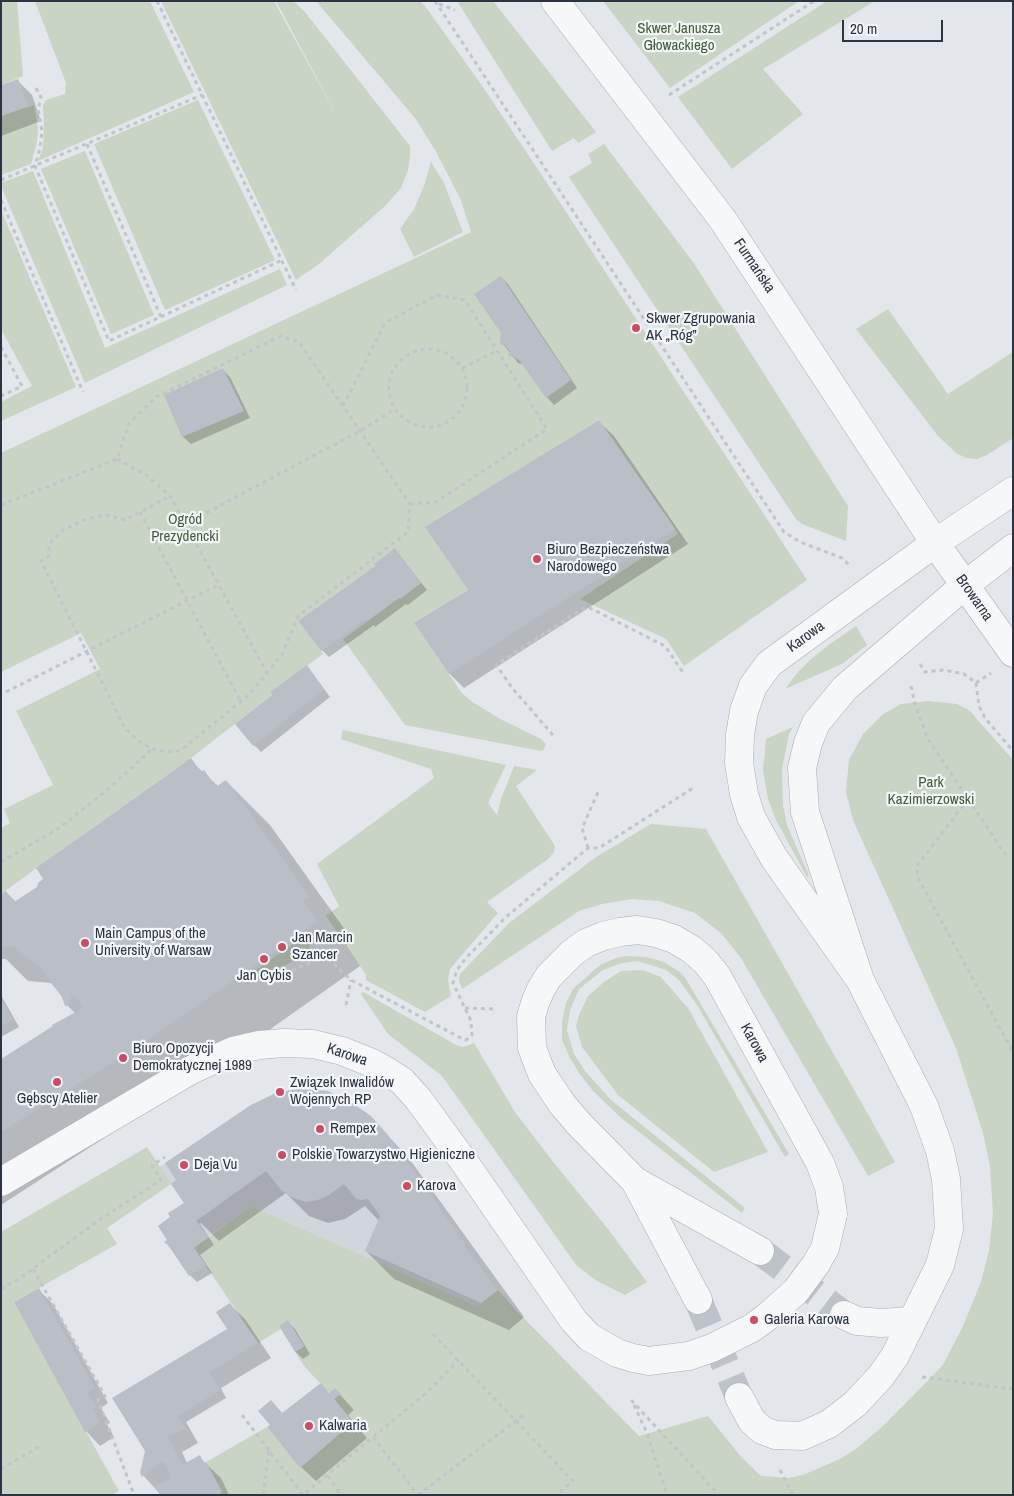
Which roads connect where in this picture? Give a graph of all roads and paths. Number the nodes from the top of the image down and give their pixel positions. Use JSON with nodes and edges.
{"nodes":[{"id":1,"x":157,"y":1,"type":"edge"},
{"id":2,"x":555,"y":1,"type":"edge"},
{"id":3,"x":814,"y":1,"type":"edge"},
{"id":4,"x":436,"y":2,"type":"edge"},
{"id":5,"x":455,"y":10,"type":"dead end"},
{"id":6,"x":36,"y":88,"type":"dead end"},
{"id":7,"x":202,"y":95,"type":"junction"},
{"id":8,"x":669,"y":95,"type":"dead end"},
{"id":9,"x":87,"y":144,"type":"junction"},
{"id":10,"x":34,"y":166,"type":"junction"},
{"id":11,"x":1,"y":180,"type":"edge"},
{"id":12,"x":1,"y":200,"type":"edge"},
{"id":13,"x":282,"y":260,"type":"junction"},
{"id":14,"x":296,"y":290,"type":"dead end"},
{"id":15,"x":161,"y":317,"type":"junction"},
{"id":16,"x":1,"y":347,"type":"edge"},
{"id":17,"x":497,"y":351,"type":"junction"},
{"id":18,"x":462,"y":368,"type":"junction"},
{"id":19,"x":83,"y":392,"type":"dead end"},
{"id":20,"x":1,"y":396,"type":"edge"},
{"id":21,"x":343,"y":406,"type":"junction"},
{"id":22,"x":394,"y":409,"type":"junction"},
{"id":23,"x":360,"y":431,"type":"junction"},
{"id":24,"x":117,"y":459,"type":"junction"},
{"id":25,"x":1013,"y":491,"type":"edge"},
{"id":26,"x":170,"y":496,"type":"junction"},
{"id":27,"x":410,"y":504,"type":"junction"},
{"id":28,"x":1,"y":505,"type":"edge"},
{"id":29,"x":140,"y":512,"type":"junction"},
{"id":30,"x":185,"y":524,"type":"junction"},
{"id":31,"x":936,"y":543,"type":"junction"},
{"id":32,"x":1013,"y":548,"type":"edge"},
{"id":33,"x":854,"y":571,"type":"dead end"},
{"id":34,"x":218,"y":585,"type":"junction"},
{"id":35,"x":965,"y":585,"type":"junction"},
{"id":36,"x":187,"y":600,"type":"junction"},
{"id":37,"x":87,"y":652,"type":"junction"},
{"id":38,"x":1013,"y":654,"type":"edge"},
{"id":39,"x":920,"y":664,"type":"dead end"},
{"id":40,"x":267,"y":673,"type":"junction"},
{"id":41,"x":684,"y":674,"type":"dead end"},
{"id":42,"x":981,"y":680,"type":"dead end"},
{"id":43,"x":976,"y":683,"type":"junction"},
{"id":44,"x":911,"y":686,"type":"dead end"},
{"id":45,"x":6,"y":692,"type":"dead end"},
{"id":46,"x":241,"y":702,"type":"junction"},
{"id":47,"x":553,"y":735,"type":"dead end"},
{"id":48,"x":152,"y":749,"type":"junction"},
{"id":49,"x":1013,"y":751,"type":"edge"},
{"id":50,"x":693,"y":788,"type":"dead end"},
{"id":51,"x":600,"y":790,"type":"dead end"},
{"id":52,"x":968,"y":799,"type":"junction"},
{"id":53,"x":588,"y":848,"type":"junction"},
{"id":54,"x":1007,"y":857,"type":"dead end"},
{"id":55,"x":1,"y":862,"type":"edge"},
{"id":56,"x":270,"y":980,"type":"dead end"},
{"id":57,"x":351,"y":980,"type":"junction"},
{"id":58,"x":860,"y":980,"type":"junction"},
{"id":59,"x":346,"y":1005,"type":"dead end"},
{"id":60,"x":464,"y":1008,"type":"junction"},
{"id":61,"x":493,"y":1010,"type":"dead end"},
{"id":62,"x":1013,"y":1052,"type":"edge"},
{"id":63,"x":165,"y":1157,"type":"dead end"},
{"id":64,"x":635,"y":1181,"type":"junction"},
{"id":65,"x":1,"y":1182,"type":"edge"},
{"id":66,"x":760,"y":1252,"type":"tunnel mouth"},
{"id":67,"x":34,"y":1269,"type":"junction"},
{"id":68,"x":1,"y":1289,"type":"edge"},
{"id":69,"x":698,"y":1300,"type":"tunnel mouth"},
{"id":70,"x":844,"y":1315,"type":"tunnel mouth"},
{"id":71,"x":911,"y":1321,"type":"junction"},
{"id":72,"x":433,"y":1334,"type":"dead end"},
{"id":73,"x":458,"y":1360,"type":"junction"},
{"id":74,"x":922,"y":1377,"type":"dead end"},
{"id":75,"x":1013,"y":1389,"type":"edge"},
{"id":76,"x":739,"y":1397,"type":"tunnel mouth"},
{"id":77,"x":525,"y":1414,"type":"dead end"},
{"id":78,"x":242,"y":1415,"type":"dead end"},
{"id":79,"x":516,"y":1421,"type":"junction"},
{"id":80,"x":373,"y":1437,"type":"junction"},
{"id":81,"x":42,"y":1445,"type":"dead end"},
{"id":82,"x":269,"y":1450,"type":"junction"},
{"id":83,"x":1,"y":1469,"type":"edge"},
{"id":84,"x":780,"y":1470,"type":"dead end"},
{"id":85,"x":328,"y":1476,"type":"junction"},
{"id":86,"x":133,"y":1492,"type":"dead end"},
{"id":87,"x":263,"y":1495,"type":"edge"},
{"id":88,"x":341,"y":1495,"type":"edge"},
{"id":89,"x":418,"y":1495,"type":"edge"},
{"id":90,"x":556,"y":1495,"type":"edge"},
{"id":91,"x":667,"y":1495,"type":"edge"},
{"id":92,"x":719,"y":1495,"type":"edge"},
{"id":93,"x":793,"y":1495,"type":"edge"}],
"edges":[{"from":1,"to":7,"type":"path"},
{"from":2,"to":31,"type":"street","name":"Furmańska"},
{"from":3,"to":8,"type":"path"},
{"from":4,"to":5,"type":"path"},
{"from":4,"to":33,"type":"path"},
{"from":6,"to":10,"type":"path"},
{"from":7,"to":9,"type":"path"},
{"from":7,"to":13,"type":"path"},
{"from":9,"to":10,"type":"path"},
{"from":9,"to":15,"type":"path"},
{"from":10,"to":11,"type":"path"},
{"from":10,"to":15,"type":"path"},
{"from":12,"to":19,"type":"path"},
{"from":13,"to":14,"type":"path"},
{"from":13,"to":15,"type":"path"},
{"from":16,"to":20,"type":"path"},
{"from":17,"to":18,"type":"path"},
{"from":17,"to":21,"type":"path"},
{"from":17,"to":27,"type":"path"},
{"from":18,"to":22,"type":"path"},
{"from":18,"to":22,"type":"path"},
{"from":21,"to":23,"type":"path"},
{"from":21,"to":24,"type":"path"},
{"from":22,"to":23,"type":"path"},
{"from":23,"to":27,"type":"path"},
{"from":23,"to":30,"type":"path"},
{"from":24,"to":26,"type":"path"},
{"from":24,"to":28,"type":"path"},
{"from":25,"to":31,"type":"street","name":"Karowa"},
{"from":26,"to":29,"type":"path"},
{"from":26,"to":30,"type":"path"},
{"from":27,"to":40,"type":"path"},
{"from":29,"to":36,"type":"path"},
{"from":29,"to":37,"type":"path"},
{"from":30,"to":34,"type":"path"},
{"from":31,"to":35,"type":"street","name":"Browarna"},
{"from":31,"to":58,"type":"street","name":"Karowa"},
{"from":32,"to":35,"type":"street","name":"Karowa"},
{"from":34,"to":36,"type":"path"},
{"from":34,"to":40,"type":"path"},
{"from":35,"to":38,"type":"street","name":"Browarna"},
{"from":35,"to":58,"type":"street","name":"Karowa"},
{"from":36,"to":37,"type":"path"},
{"from":36,"to":46,"type":"path"},
{"from":37,"to":45,"type":"path"},
{"from":37,"to":48,"type":"path"},
{"from":39,"to":43,"type":"path"},
{"from":40,"to":46,"type":"path"},
{"from":41,"to":47,"type":"path"},
{"from":42,"to":43,"type":"path"},
{"from":43,"to":49,"type":"path"},
{"from":44,"to":52,"type":"path"},
{"from":46,"to":48,"type":"path"},
{"from":48,"to":55,"type":"path"},
{"from":50,"to":53,"type":"path"},
{"from":51,"to":53,"type":"path"},
{"from":52,"to":54,"type":"path"},
{"from":52,"to":62,"type":"path"},
{"from":53,"to":60,"type":"path"},
{"from":56,"to":57,"type":"path"},
{"from":57,"to":59,"type":"path"},
{"from":57,"to":60,"type":"path"},
{"from":58,"to":71,"type":"street","name":"Karowa"},
{"from":60,"to":61,"type":"path"},
{"from":63,"to":67,"type":"path"},
{"from":64,"to":65,"type":"street","name":"Karowa","bridge":true},
{"from":64,"to":66,"type":"street","name":"Karowa"},
{"from":64,"to":69,"type":"street","name":"Karowa"},
{"from":67,"to":68,"type":"path"},
{"from":67,"to":86,"type":"path"},
{"from":70,"to":71,"type":"street"},
{"from":71,"to":76,"type":"street","name":"Karowa"},
{"from":72,"to":73,"type":"path"},
{"from":73,"to":79,"type":"path"},
{"from":73,"to":80,"type":"path"},
{"from":74,"to":75,"type":"path"},
{"from":77,"to":79,"type":"path"},
{"from":78,"to":82,"type":"path"},
{"from":79,"to":89,"type":"path"},
{"from":79,"to":90,"type":"path"},
{"from":80,"to":85,"type":"path"},
{"from":80,"to":89,"type":"path"},
{"from":81,"to":83,"type":"path"},
{"from":82,"to":85,"type":"path"},
{"from":82,"to":87,"type":"path"},
{"from":84,"to":93,"type":"path"},
{"from":85,"to":88,"type":"path"},
{"from":91,"to":92,"type":"path"}]}
